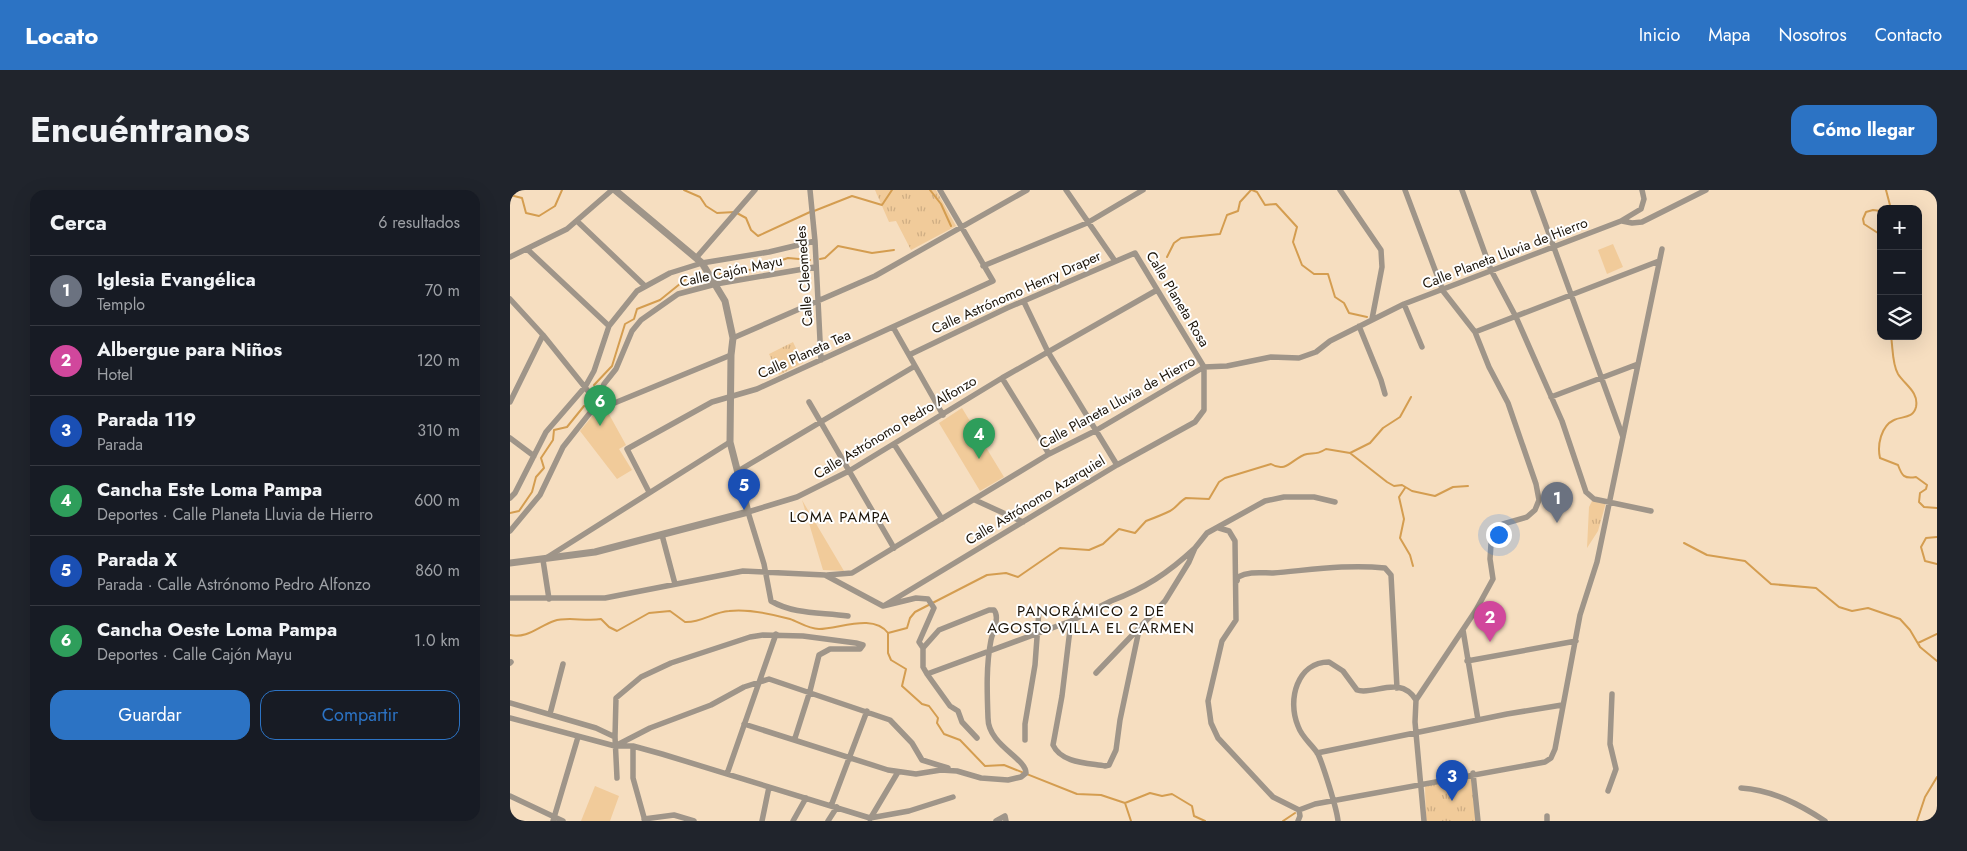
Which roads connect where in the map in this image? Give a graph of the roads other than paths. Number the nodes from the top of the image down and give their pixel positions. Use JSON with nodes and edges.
{"nodes":[{"id":1,"x":614,"y":190,"type":"edge"},
{"id":2,"x":754,"y":190,"type":"edge"},
{"id":3,"x":810,"y":190,"type":"edge"},
{"id":4,"x":940,"y":190,"type":"edge"},
{"id":5,"x":1027,"y":190,"type":"edge"},
{"id":6,"x":1066,"y":190,"type":"edge"},
{"id":7,"x":1143,"y":190,"type":"edge"},
{"id":8,"x":1340,"y":190,"type":"edge"},
{"id":9,"x":1405,"y":190,"type":"edge"},
{"id":10,"x":1462,"y":190,"type":"edge"},
{"id":11,"x":1533,"y":190,"type":"edge"},
{"id":12,"x":1642,"y":190,"type":"edge"},
{"id":13,"x":1706,"y":190,"type":"edge"},
{"id":14,"x":1622,"y":221,"type":"junction"},
{"id":15,"x":578,"y":222,"type":"junction"},
{"id":16,"x":1087,"y":223,"type":"junction"},
{"id":17,"x":962,"y":228,"type":"junction"},
{"id":18,"x":815,"y":241,"type":"junction"},
{"id":19,"x":1553,"y":247,"type":"junction"},
{"id":20,"x":527,"y":249,"type":"junction"},
{"id":21,"x":1662,"y":249,"type":"dead end"},
{"id":22,"x":1135,"y":253,"type":"joint"},
{"id":23,"x":510,"y":257,"type":"edge"},
{"id":24,"x":699,"y":260,"type":"junction"},
{"id":25,"x":1114,"y":261,"type":"junction"},
{"id":26,"x":1659,"y":262,"type":"junction"},
{"id":27,"x":983,"y":266,"type":"junction"},
{"id":28,"x":815,"y":268,"type":"junction"},
{"id":29,"x":1491,"y":270,"type":"junction"},
{"id":30,"x":716,"y":284,"type":"junction"},
{"id":31,"x":645,"y":286,"type":"junction"},
{"id":32,"x":1157,"y":290,"type":"junction"},
{"id":33,"x":1443,"y":291,"type":"junction"},
{"id":34,"x":1571,"y":296,"type":"junction"},
{"id":35,"x":510,"y":299,"type":"edge"},
{"id":36,"x":818,"y":301,"type":"junction"},
{"id":37,"x":1024,"y":302,"type":"junction"},
{"id":38,"x":1404,"y":304,"type":"junction"},
{"id":39,"x":1516,"y":316,"type":"junction"},
{"id":40,"x":1372,"y":319,"type":"junction"},
{"id":41,"x":609,"y":326,"type":"junction"},
{"id":42,"x":1359,"y":326,"type":"junction"},
{"id":43,"x":893,"y":327,"type":"junction"},
{"id":44,"x":1475,"y":332,"type":"junction"},
{"id":45,"x":543,"y":335,"type":"junction"},
{"id":46,"x":733,"y":338,"type":"junction"},
{"id":47,"x":1422,"y":347,"type":"dead end"},
{"id":48,"x":1048,"y":352,"type":"junction"},
{"id":49,"x":731,"y":355,"type":"junction"},
{"id":50,"x":908,"y":355,"type":"junction"},
{"id":51,"x":822,"y":360,"type":"junction"},
{"id":52,"x":1638,"y":364,"type":"junction"},
{"id":53,"x":915,"y":366,"type":"junction"},
{"id":54,"x":1204,"y":367,"type":"junction"},
{"id":55,"x":1002,"y":378,"type":"junction"},
{"id":56,"x":1601,"y":378,"type":"junction"},
{"id":57,"x":585,"y":387,"type":"junction"},
{"id":58,"x":1385,"y":394,"type":"dead end"},
{"id":59,"x":1551,"y":397,"type":"junction"},
{"id":60,"x":598,"y":398,"type":"junction"},
{"id":61,"x":730,"y":398,"type":"junction"},
{"id":62,"x":510,"y":402,"type":"edge"},
{"id":63,"x":809,"y":402,"type":"dead end"},
{"id":64,"x":943,"y":415,"type":"junction"},
{"id":65,"x":1201,"y":416,"type":"joint"},
{"id":66,"x":821,"y":422,"type":"junction"},
{"id":67,"x":1095,"y":431,"type":"junction"},
{"id":68,"x":510,"y":438,"type":"edge"},
{"id":69,"x":1624,"y":439,"type":"junction"},
{"id":70,"x":730,"y":442,"type":"junction"},
{"id":71,"x":894,"y":444,"type":"junction"},
{"id":72,"x":1049,"y":454,"type":"junction"},
{"id":73,"x":534,"y":456,"type":"junction"},
{"id":74,"x":1117,"y":465,"type":"junction"},
{"id":75,"x":738,"y":471,"type":"junction"},
{"id":76,"x":849,"y":471,"type":"junction"},
{"id":77,"x":649,"y":492,"type":"junction"},
{"id":78,"x":510,"y":498,"type":"edge"},
{"id":79,"x":975,"y":500,"type":"junction"},
{"id":80,"x":1335,"y":502,"type":"dead end"},
{"id":81,"x":1609,"y":503,"type":"junction"},
{"id":82,"x":1651,"y":511,"type":"dead end"},
{"id":83,"x":748,"y":512,"type":"junction"},
{"id":84,"x":942,"y":520,"type":"junction"},
{"id":85,"x":1023,"y":522,"type":"junction"},
{"id":86,"x":1219,"y":528,"type":"junction"},
{"id":87,"x":510,"y":531,"type":"edge"},
{"id":88,"x":662,"y":535,"type":"junction"},
{"id":89,"x":894,"y":548,"type":"junction"},
{"id":90,"x":1194,"y":548,"type":"junction"},
{"id":91,"x":543,"y":560,"type":"junction"},
{"id":92,"x":510,"y":563,"type":"edge"},
{"id":93,"x":765,"y":573,"type":"junction"},
{"id":94,"x":825,"y":575,"type":"junction"},
{"id":95,"x":1236,"y":582,"type":"junction"},
{"id":96,"x":675,"y":584,"type":"junction"},
{"id":97,"x":510,"y":598,"type":"edge"},
{"id":98,"x":549,"y":599,"type":"junction"},
{"id":99,"x":883,"y":606,"type":"junction"},
{"id":100,"x":1039,"y":610,"type":"dead end"},
{"id":101,"x":848,"y":616,"type":"dead end"},
{"id":102,"x":1071,"y":621,"type":"junction"},
{"id":103,"x":1139,"y":630,"type":"junction"},
{"id":104,"x":1463,"y":630,"type":"junction"},
{"id":105,"x":776,"y":634,"type":"junction"},
{"id":106,"x":1038,"y":634,"type":"junction"},
{"id":107,"x":1576,"y":641,"type":"junction"},
{"id":108,"x":922,"y":648,"type":"junction"},
{"id":109,"x":989,"y":651,"type":"junction"},
{"id":110,"x":1467,"y":661,"type":"junction"},
{"id":111,"x":563,"y":664,"type":"dead end"},
{"id":112,"x":1096,"y":673,"type":"dead end"},
{"id":113,"x":927,"y":674,"type":"junction"},
{"id":114,"x":758,"y":681,"type":"junction"},
{"id":115,"x":744,"y":687,"type":"junction"},
{"id":116,"x":1397,"y":688,"type":"junction"},
{"id":117,"x":810,"y":692,"type":"junction"},
{"id":118,"x":1612,"y":694,"type":"dead end"},
{"id":119,"x":754,"y":695,"type":"junction"},
{"id":120,"x":1416,"y":700,"type":"junction"},
{"id":121,"x":510,"y":702,"type":"edge"},
{"id":122,"x":1562,"y":705,"type":"junction"},
{"id":123,"x":867,"y":711,"type":"junction"},
{"id":124,"x":550,"y":714,"type":"junction"},
{"id":125,"x":510,"y":718,"type":"edge"},
{"id":126,"x":1478,"y":720,"type":"junction"},
{"id":127,"x":744,"y":724,"type":"junction"},
{"id":128,"x":1416,"y":732,"type":"junction"},
{"id":129,"x":578,"y":737,"type":"junction"},
{"id":130,"x":615,"y":737,"type":"junction"},
{"id":131,"x":795,"y":738,"type":"junction"},
{"id":132,"x":977,"y":738,"type":"dead end"},
{"id":133,"x":1025,"y":740,"type":"dead end"},
{"id":134,"x":615,"y":746,"type":"junction"},
{"id":135,"x":633,"y":746,"type":"junction"},
{"id":136,"x":1317,"y":753,"type":"junction"},
{"id":137,"x":848,"y":756,"type":"junction"},
{"id":138,"x":957,"y":771,"type":"junction"},
{"id":139,"x":898,"y":772,"type":"junction"},
{"id":140,"x":1473,"y":773,"type":"junction"},
{"id":141,"x":727,"y":774,"type":"junction"},
{"id":142,"x":617,"y":778,"type":"dead end"},
{"id":143,"x":1421,"y":784,"type":"junction"},
{"id":144,"x":769,"y":787,"type":"junction"},
{"id":145,"x":1741,"y":788,"type":"dead end"},
{"id":146,"x":1608,"y":790,"type":"dead end"},
{"id":147,"x":510,"y":796,"type":"edge"},
{"id":148,"x":953,"y":797,"type":"dead end"},
{"id":149,"x":806,"y":798,"type":"junction"},
{"id":150,"x":1332,"y":802,"type":"junction"},
{"id":151,"x":834,"y":806,"type":"junction"},
{"id":152,"x":1299,"y":810,"type":"junction"},
{"id":153,"x":896,"y":813,"type":"junction"},
{"id":154,"x":553,"y":819,"type":"edge"},
{"id":155,"x":869,"y":819,"type":"edge"},
{"id":156,"x":644,"y":820,"type":"edge"},
{"id":157,"x":563,"y":821,"type":"edge"},
{"id":158,"x":694,"y":821,"type":"edge"},
{"id":159,"x":762,"y":821,"type":"edge"},
{"id":160,"x":793,"y":821,"type":"edge"},
{"id":161,"x":828,"y":821,"type":"edge"},
{"id":162,"x":898,"y":821,"type":"edge"},
{"id":163,"x":996,"y":821,"type":"edge"},
{"id":164,"x":1006,"y":821,"type":"edge"},
{"id":165,"x":1298,"y":821,"type":"edge"},
{"id":166,"x":1338,"y":821,"type":"edge"},
{"id":167,"x":1424,"y":821,"type":"edge"},
{"id":168,"x":1478,"y":821,"type":"edge"},
{"id":169,"x":1825,"y":821,"type":"edge"}],
"edges":[{"from":1,"to":15,"type":"street"},
{"from":1,"to":24,"type":"street"},
{"from":2,"to":24,"type":"street"},
{"from":3,"to":18,"type":"street","name":"Calle Cleomedes"},
{"from":4,"to":17,"type":"street"},
{"from":5,"to":17,"type":"street"},
{"from":6,"to":16,"type":"street"},
{"from":7,"to":16,"type":"street"},
{"from":8,"to":40,"type":"street"},
{"from":9,"to":33,"type":"street"},
{"from":10,"to":29,"type":"street"},
{"from":11,"to":19,"type":"street"},
{"from":12,"to":14,"type":"street","name":"Calle Planeta Lluvia de Hierro"},
{"from":13,"to":14,"type":"street"},
{"from":14,"to":19,"type":"street","name":"Calle Planeta Lluvia de Hierro"},
{"from":15,"to":20,"type":"street"},
{"from":15,"to":31,"type":"street"},
{"from":16,"to":25,"type":"street"},
{"from":16,"to":27,"type":"street"},
{"from":17,"to":27,"type":"street"},
{"from":17,"to":36,"type":"street"},
{"from":18,"to":24,"type":"street","name":"Calle Cajón Mayu"},
{"from":18,"to":28,"type":"street","name":"Calle Cleomedes"},
{"from":19,"to":29,"type":"street","name":"Calle Planeta Lluvia de Hierro"},
{"from":19,"to":34,"type":"street"},
{"from":20,"to":23,"type":"street"},
{"from":20,"to":41,"type":"street"},
{"from":21,"to":26,"type":"street"},
{"from":22,"to":25,"type":"street","name":"Calle Astrónomo Henry Draper"},
{"from":22,"to":32,"type":"street","name":"Calle Planeta Rosa"},
{"from":24,"to":30,"type":"street"},
{"from":24,"to":31,"type":"street","name":"Calle Cajón Mayu"},
{"from":25,"to":37,"type":"street","name":"Calle Astrónomo Henry Draper"},
{"from":26,"to":34,"type":"street"},
{"from":26,"to":52,"type":"street"},
{"from":27,"to":43,"type":"street","name":"Calle Planeta Tea"},
{"from":28,"to":30,"type":"street","name":"Calle Cajón Mayu"},
{"from":28,"to":36,"type":"street","name":"Calle Cleomedes"},
{"from":29,"to":33,"type":"street","name":"Calle Planeta Lluvia de Hierro"},
{"from":29,"to":39,"type":"street"},
{"from":30,"to":46,"type":"street"},
{"from":30,"to":60,"type":"street","name":"Calle Cajón Mayu"},
{"from":31,"to":41,"type":"street","name":"Calle Cajón Mayu"},
{"from":32,"to":48,"type":"street","name":"Calle Astrónomo Pedro Alfonzo"},
{"from":32,"to":54,"type":"street","name":"Calle Planeta Rosa"},
{"from":33,"to":38,"type":"street","name":"Calle Planeta Lluvia de Hierro"},
{"from":33,"to":44,"type":"street"},
{"from":34,"to":39,"type":"street"},
{"from":34,"to":56,"type":"street"},
{"from":35,"to":45,"type":"street"},
{"from":36,"to":46,"type":"street"},
{"from":36,"to":51,"type":"street","name":"Calle Cleomedes"},
{"from":37,"to":48,"type":"street"},
{"from":37,"to":50,"type":"street","name":"Calle Astrónomo Henry Draper"},
{"from":38,"to":40,"type":"street","name":"Calle Planeta Lluvia de Hierro"},
{"from":38,"to":47,"type":"street"},
{"from":39,"to":44,"type":"street"},
{"from":39,"to":59,"type":"street"},
{"from":40,"to":42,"type":"street","name":"Calle Planeta Lluvia de Hierro"},
{"from":41,"to":57,"type":"street","name":"Calle Cajón Mayu"},
{"from":42,"to":54,"type":"street","name":"Calle Planeta Lluvia de Hierro"},
{"from":42,"to":58,"type":"street"},
{"from":43,"to":50,"type":"street"},
{"from":43,"to":51,"type":"street","name":"Calle Planeta Tea"},
{"from":44,"to":104,"type":"street"},
{"from":45,"to":57,"type":"street"},
{"from":45,"to":62,"type":"street"},
{"from":46,"to":49,"type":"street"},
{"from":48,"to":55,"type":"street","name":"Calle Astrónomo Pedro Alfonzo"},
{"from":48,"to":67,"type":"street"},
{"from":49,"to":60,"type":"street"},
{"from":49,"to":61,"type":"street"},
{"from":50,"to":53,"type":"street"},
{"from":51,"to":61,"type":"street","name":"Calle Planeta Tea"},
{"from":52,"to":56,"type":"street"},
{"from":52,"to":69,"type":"street"},
{"from":53,"to":64,"type":"street"},
{"from":53,"to":66,"type":"street"},
{"from":54,"to":65,"type":"street","name":"Calle Planeta Rosa"},
{"from":54,"to":67,"type":"street","name":"Calle Planeta Lluvia de Hierro"},
{"from":55,"to":64,"type":"street","name":"Calle Astrónomo Pedro Alfonzo"},
{"from":55,"to":72,"type":"street"},
{"from":56,"to":59,"type":"street"},
{"from":56,"to":69,"type":"street"},
{"from":57,"to":60,"type":"street"},
{"from":57,"to":73,"type":"street","name":"Calle Cajón Mayu"},
{"from":59,"to":81,"type":"street"},
{"from":60,"to":87,"type":"street","name":"Calle Cajón Mayu"},
{"from":61,"to":70,"type":"street"},
{"from":61,"to":77,"type":"street","name":"Calle Planeta Tea"},
{"from":63,"to":66,"type":"street"},
{"from":64,"to":71,"type":"street","name":"Calle Astrónomo Pedro Alfonzo"},
{"from":65,"to":74,"type":"street","name":"Calle Astrónomo Azarquiel"},
{"from":66,"to":75,"type":"street"},
{"from":66,"to":76,"type":"street"},
{"from":67,"to":72,"type":"street","name":"Calle Planeta Lluvia de Hierro"},
{"from":67,"to":74,"type":"street"},
{"from":68,"to":73,"type":"street"},
{"from":69,"to":81,"type":"street"},
{"from":70,"to":75,"type":"street"},
{"from":70,"to":77,"type":"street"},
{"from":71,"to":76,"type":"street","name":"Calle Astrónomo Pedro Alfonzo"},
{"from":71,"to":84,"type":"street"},
{"from":72,"to":79,"type":"street","name":"Calle Planeta Lluvia de Hierro"},
{"from":73,"to":78,"type":"street","name":"Calle Cajón Mayu"},
{"from":74,"to":85,"type":"street","name":"Calle Astrónomo Azarquiel"},
{"from":75,"to":83,"type":"street"},
{"from":76,"to":83,"type":"street","name":"Calle Astrónomo Pedro Alfonzo"},
{"from":76,"to":89,"type":"street"},
{"from":77,"to":91,"type":"street"},
{"from":79,"to":84,"type":"street","name":"Calle Planeta Lluvia de Hierro"},
{"from":79,"to":85,"type":"street"},
{"from":80,"to":86,"type":"street"},
{"from":81,"to":82,"type":"street"},
{"from":81,"to":107,"type":"street"},
{"from":83,"to":88,"type":"street","name":"Calle Astrónomo Pedro Alfonzo"},
{"from":83,"to":93,"type":"street"},
{"from":84,"to":89,"type":"street","name":"Calle Planeta Lluvia de Hierro"},
{"from":85,"to":99,"type":"street","name":"Calle Astrónomo Azarquiel"},
{"from":86,"to":90,"type":"street"},
{"from":86,"to":95,"type":"street"},
{"from":88,"to":91,"type":"street","name":"Calle Astrónomo Pedro Alfonzo"},
{"from":88,"to":96,"type":"street"},
{"from":89,"to":94,"type":"street","name":"Calle Planeta Lluvia de Hierro"},
{"from":90,"to":102,"type":"street"},
{"from":90,"to":103,"type":"street"},
{"from":91,"to":92,"type":"street","name":"Calle Astrónomo Pedro Alfonzo"},
{"from":91,"to":98,"type":"street"},
{"from":93,"to":94,"type":"street","name":"Calle Planeta Lluvia de Hierro"},
{"from":93,"to":96,"type":"street","name":"Calle Planeta Lluvia de Hierro"},
{"from":93,"to":101,"type":"street"},
{"from":94,"to":99,"type":"street"},
{"from":95,"to":116,"type":"street"},
{"from":95,"to":152,"type":"street"},
{"from":96,"to":98,"type":"street","name":"Calle Planeta Lluvia de Hierro"},
{"from":97,"to":98,"type":"street","name":"Calle Planeta Lluvia de Hierro"},
{"from":99,"to":108,"type":"street"},
{"from":100,"to":106,"type":"street"},
{"from":102,"to":103,"type":"street"},
{"from":102,"to":106,"type":"street"},
{"from":103,"to":112,"type":"street"},
{"from":104,"to":110,"type":"street"},
{"from":104,"to":120,"type":"street"},
{"from":105,"to":114,"type":"street"},
{"from":105,"to":117,"type":"street"},
{"from":105,"to":130,"type":"street"},
{"from":106,"to":109,"type":"street"},
{"from":106,"to":133,"type":"street"},
{"from":107,"to":110,"type":"street"},
{"from":107,"to":122,"type":"street"},
{"from":108,"to":109,"type":"street"},
{"from":108,"to":113,"type":"street"},
{"from":109,"to":113,"type":"street"},
{"from":109,"to":138,"type":"street"},
{"from":110,"to":126,"type":"street"},
{"from":111,"to":124,"type":"street"},
{"from":113,"to":132,"type":"street"},
{"from":114,"to":115,"type":"street"},
{"from":114,"to":117,"type":"street"},
{"from":114,"to":119,"type":"street"},
{"from":115,"to":119,"type":"street"},
{"from":115,"to":134,"type":"street"},
{"from":116,"to":120,"type":"street"},
{"from":116,"to":136,"type":"street"},
{"from":117,"to":123,"type":"street"},
{"from":117,"to":131,"type":"street"},
{"from":118,"to":146,"type":"street"},
{"from":119,"to":127,"type":"street"},
{"from":120,"to":128,"type":"street"},
{"from":121,"to":124,"type":"street"},
{"from":122,"to":126,"type":"street"},
{"from":122,"to":140,"type":"street"},
{"from":123,"to":137,"type":"street"},
{"from":123,"to":138,"type":"street"},
{"from":124,"to":130,"type":"street"},
{"from":125,"to":129,"type":"street"},
{"from":126,"to":128,"type":"street"},
{"from":127,"to":131,"type":"street"},
{"from":127,"to":141,"type":"street"},
{"from":128,"to":136,"type":"street"},
{"from":128,"to":143,"type":"street"},
{"from":129,"to":134,"type":"street"},
{"from":129,"to":154,"type":"street"},
{"from":130,"to":134,"type":"street"},
{"from":131,"to":137,"type":"street"},
{"from":134,"to":135,"type":"street"},
{"from":134,"to":142,"type":"street"},
{"from":135,"to":141,"type":"street"},
{"from":135,"to":156,"type":"street"},
{"from":136,"to":150,"type":"street"},
{"from":137,"to":139,"type":"street"},
{"from":137,"to":151,"type":"street"},
{"from":138,"to":139,"type":"street"},
{"from":139,"to":155,"type":"street"},
{"from":140,"to":143,"type":"street"},
{"from":140,"to":168,"type":"street"},
{"from":141,"to":144,"type":"street"},
{"from":143,"to":150,"type":"street"},
{"from":143,"to":167,"type":"street"},
{"from":144,"to":149,"type":"street"},
{"from":144,"to":159,"type":"street"},
{"from":145,"to":169,"type":"street"},
{"from":147,"to":154,"type":"street"},
{"from":148,"to":153,"type":"street"},
{"from":149,"to":151,"type":"street"},
{"from":149,"to":160,"type":"street"},
{"from":150,"to":152,"type":"street"},
{"from":150,"to":166,"type":"street"},
{"from":151,"to":155,"type":"street"},
{"from":151,"to":161,"type":"street"},
{"from":152,"to":165,"type":"street"},
{"from":153,"to":155,"type":"street"},
{"from":153,"to":162,"type":"street"},
{"from":154,"to":157,"type":"street"},
{"from":156,"to":158,"type":"street"},
{"from":163,"to":164,"type":"street"}]}
